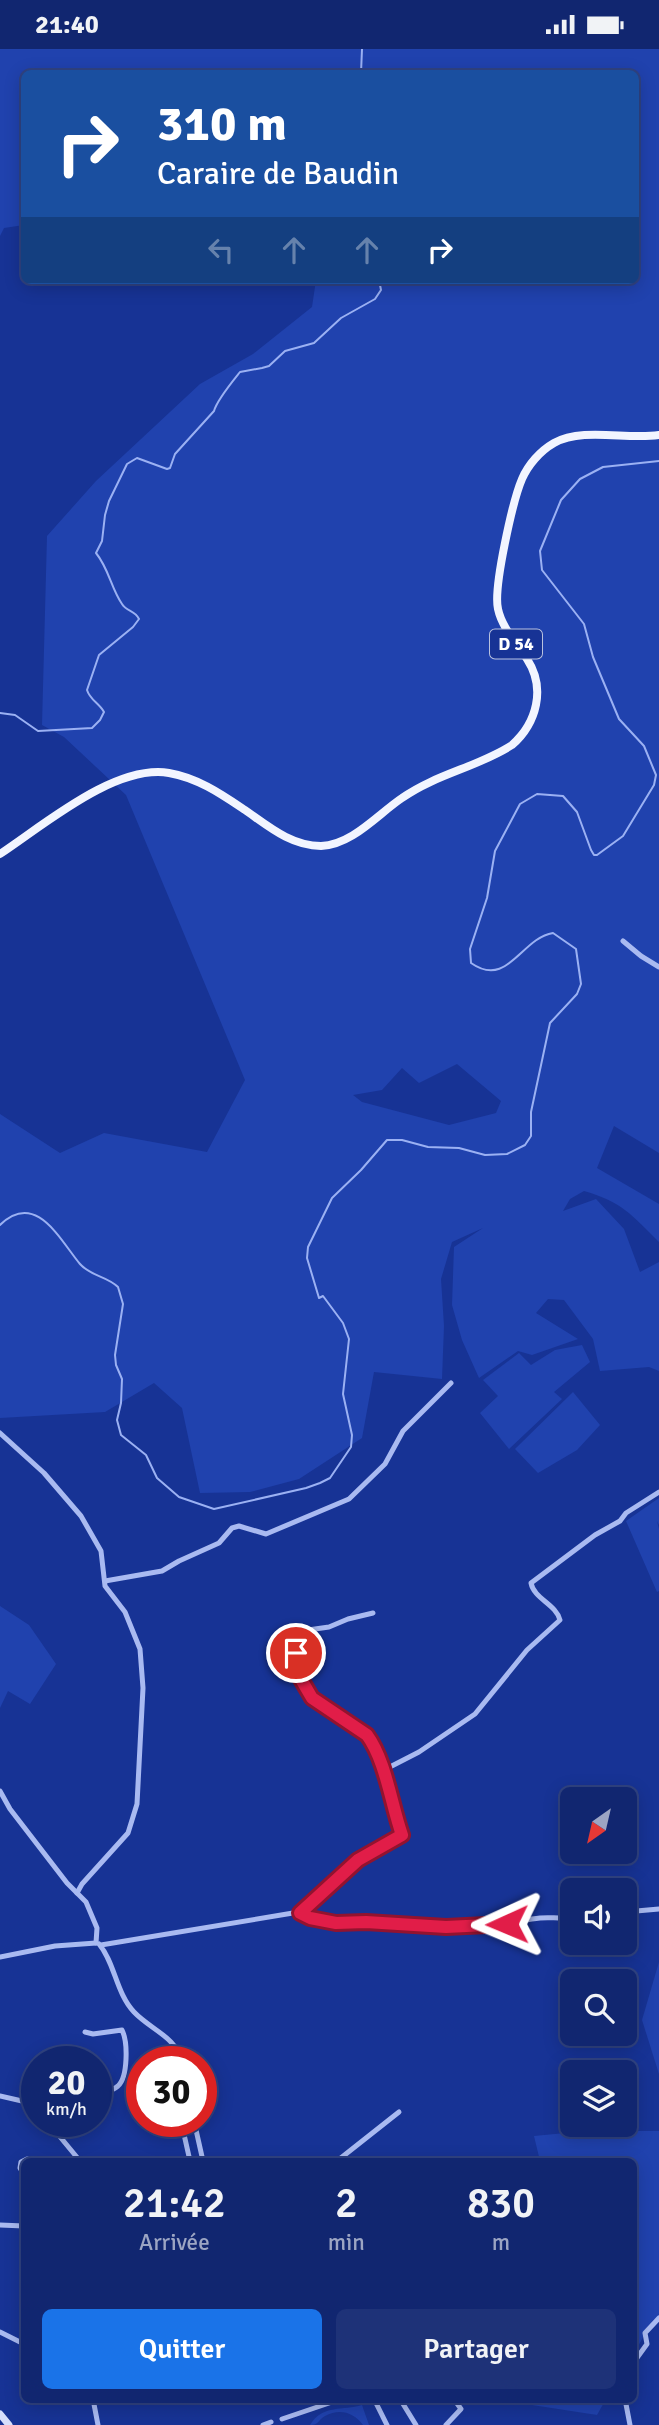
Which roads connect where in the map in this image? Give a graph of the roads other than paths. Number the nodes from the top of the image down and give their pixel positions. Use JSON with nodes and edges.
{"nodes":[{"id":1,"x":659,"y":435,"type":"edge"},
{"id":2,"x":0,"y":854,"type":"edge"},
{"id":3,"x":623,"y":941,"type":"dead end"},
{"id":4,"x":659,"y":967,"type":"edge"},
{"id":5,"x":451,"y":1383,"type":"dead end"},
{"id":6,"x":0,"y":1433,"type":"edge"},
{"id":7,"x":659,"y":1492,"type":"edge"},
{"id":8,"x":105,"y":1581,"type":"junction"},
{"id":9,"x":373,"y":1613,"type":"dead end"},
{"id":10,"x":382,"y":1771,"type":"junction"},
{"id":11,"x":0,"y":1791,"type":"edge"},
{"id":12,"x":77,"y":1893,"type":"junction"},
{"id":13,"x":659,"y":1909,"type":"edge"},
{"id":14,"x":637,"y":1911,"type":"edge"},
{"id":15,"x":300,"y":1913,"type":"junction"},
{"id":16,"x":560,"y":1917,"type":"edge"},
{"id":17,"x":98,"y":1944,"type":"junction"},
{"id":18,"x":0,"y":1957,"type":"edge"},
{"id":19,"x":85,"y":2032,"type":"dead end"},
{"id":20,"x":174,"y":2046,"type":"edge"},
{"id":21,"x":112,"y":2089,"type":"edge"},
{"id":22,"x":0,"y":2096,"type":"edge"},
{"id":23,"x":21,"y":2101,"type":"edge"},
{"id":24,"x":399,"y":2112,"type":"dead end"},
{"id":25,"x":61,"y":2137,"type":"edge"},
{"id":26,"x":185,"y":2137,"type":"edge"},
{"id":27,"x":198,"y":2137,"type":"edge"},
{"id":28,"x":78,"y":2158,"type":"edge"},
{"id":29,"x":189,"y":2158,"type":"edge"},
{"id":30,"x":202,"y":2158,"type":"edge"},
{"id":31,"x":341,"y":2158,"type":"edge"},
{"id":32,"x":0,"y":2225,"type":"edge"},
{"id":33,"x":21,"y":2226,"type":"edge"},
{"id":34,"x":659,"y":2318,"type":"edge"},
{"id":35,"x":0,"y":2332,"type":"edge"},
{"id":36,"x":21,"y":2342,"type":"edge"},
{"id":37,"x":637,"y":2358,"type":"edge"},
{"id":38,"x":94,"y":2403,"type":"edge"},
{"id":39,"x":329,"y":2403,"type":"edge"},
{"id":40,"x":376,"y":2403,"type":"edge"},
{"id":41,"x":402,"y":2403,"type":"edge"},
{"id":42,"x":458,"y":2403,"type":"edge"},
{"id":43,"x":626,"y":2403,"type":"edge"},
{"id":44,"x":0,"y":2414,"type":"edge"},
{"id":45,"x":282,"y":2419,"type":"dead end"},
{"id":46,"x":271,"y":2422,"type":"dead end"},
{"id":47,"x":448,"y":2424,"type":"edge"},
{"id":48,"x":9,"y":2425,"type":"edge"},
{"id":49,"x":98,"y":2425,"type":"edge"},
{"id":50,"x":263,"y":2425,"type":"edge"},
{"id":51,"x":387,"y":2425,"type":"edge"},
{"id":52,"x":416,"y":2425,"type":"edge"},
{"id":53,"x":630,"y":2425,"type":"edge"}],
"edges":[{"from":1,"to":2,"type":"main road","number":"D 54"},
{"from":3,"to":4,"type":"street"},
{"from":5,"to":8,"type":"street"},
{"from":6,"to":8,"type":"street"},
{"from":7,"to":10,"type":"street"},
{"from":8,"to":12,"type":"street"},
{"from":9,"to":10,"type":"street"},
{"from":10,"to":15,"type":"street"},
{"from":11,"to":12,"type":"street"},
{"from":12,"to":17,"type":"street"},
{"from":13,"to":14,"type":"street"},
{"from":15,"to":16,"type":"street"},
{"from":15,"to":17,"type":"street"},
{"from":17,"to":18,"type":"street"},
{"from":17,"to":20,"type":"street"},
{"from":19,"to":21,"type":"street"},
{"from":22,"to":23,"type":"street"},
{"from":24,"to":31,"type":"street"},
{"from":25,"to":28,"type":"street"},
{"from":26,"to":29,"type":"street"},
{"from":27,"to":30,"type":"street"},
{"from":32,"to":33,"type":"street"},
{"from":34,"to":37,"type":"street"},
{"from":35,"to":36,"type":"street"},
{"from":38,"to":49,"type":"street"},
{"from":39,"to":45,"type":"street"},
{"from":40,"to":51,"type":"street"},
{"from":41,"to":52,"type":"street"},
{"from":42,"to":47,"type":"street"},
{"from":43,"to":53,"type":"street"},
{"from":44,"to":48,"type":"street"},
{"from":46,"to":50,"type":"street"}]}
